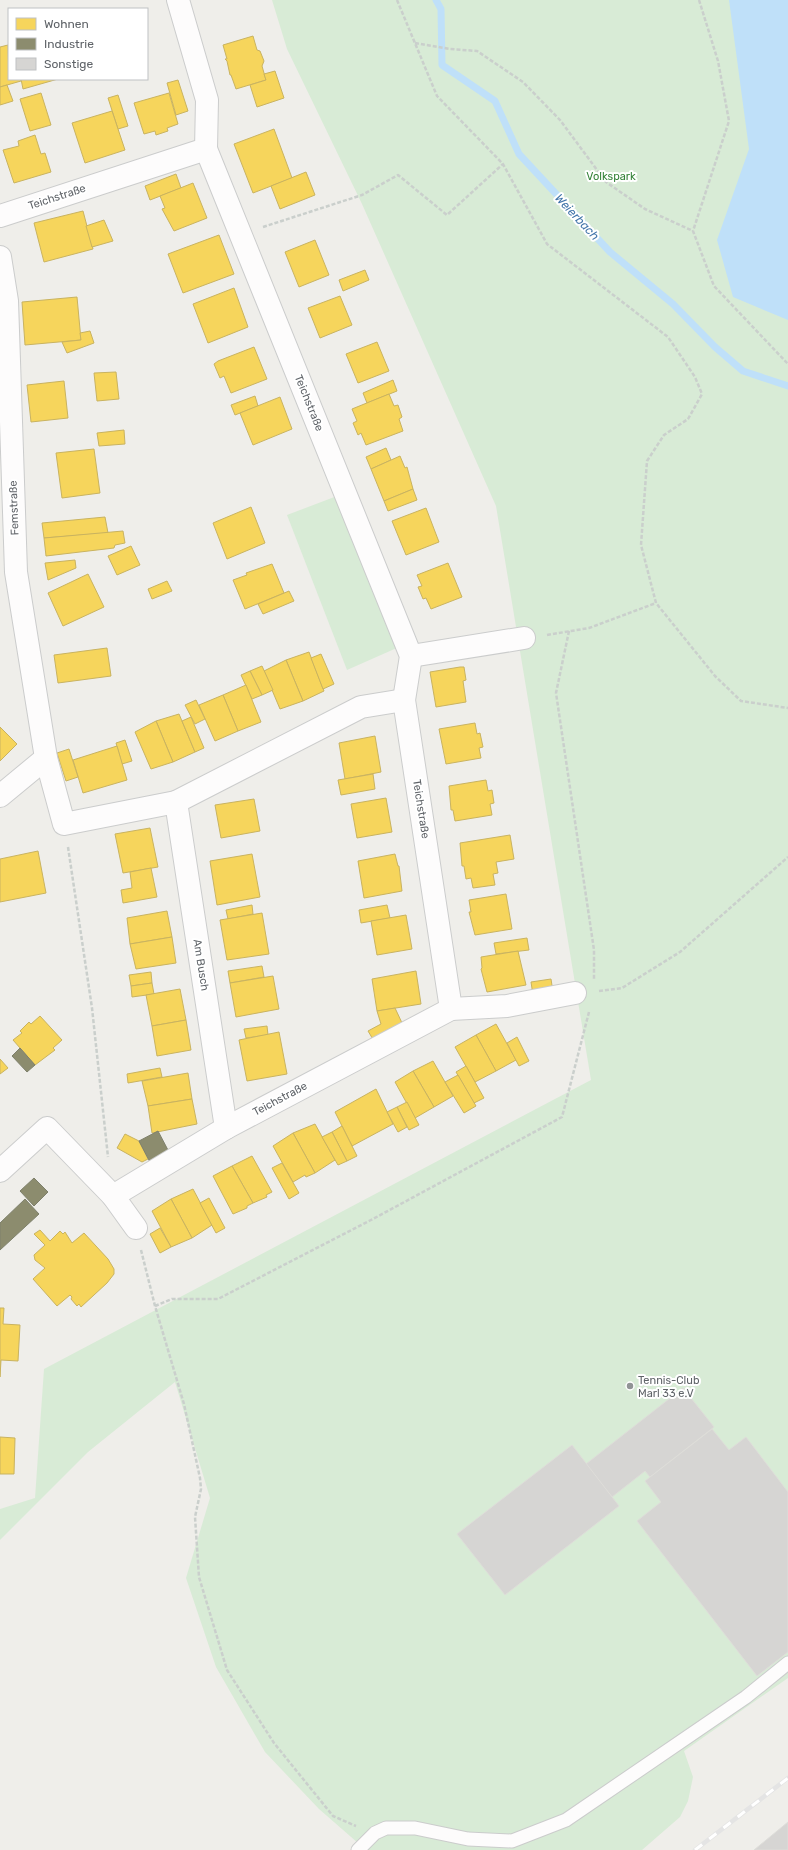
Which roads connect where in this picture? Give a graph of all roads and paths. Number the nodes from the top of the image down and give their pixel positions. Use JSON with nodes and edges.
{"nodes":[{"id":1,"x":178,"y":0,"type":"edge"},
{"id":2,"x":397,"y":0,"type":"edge"},
{"id":3,"x":699,"y":0,"type":"edge"},
{"id":4,"x":414,"y":42,"type":"junction"},
{"id":5,"x":206,"y":149,"type":"junction"},
{"id":6,"x":503,"y":164,"type":"junction"},
{"id":7,"x":0,"y":216,"type":"edge"},
{"id":8,"x":693,"y":231,"type":"junction"},
{"id":9,"x":241,"y":234,"type":"junction"},
{"id":10,"x":0,"y":257,"type":"edge"},
{"id":11,"x":787,"y":364,"type":"edge"},
{"id":12,"x":6,"y":432,"type":"edge"},
{"id":13,"x":656,"y":603,"type":"junction"},
{"id":14,"x":569,"y":631,"type":"junction"},
{"id":15,"x":524,"y":638,"type":"joint"},
{"id":16,"x":410,"y":656,"type":"junction"},
{"id":17,"x":404,"y":700,"type":"junction"},
{"id":18,"x":788,"y":708,"type":"edge"},
{"id":19,"x":46,"y":758,"type":"junction"},
{"id":20,"x":0,"y":796,"type":"edge"},
{"id":21,"x":176,"y":802,"type":"junction"},
{"id":22,"x":64,"y":824,"type":"junction"},
{"id":23,"x":788,"y":857,"type":"edge"},
{"id":24,"x":585,"y":993,"type":"junction"},
{"id":25,"x":451,"y":1009,"type":"junction"},
{"id":26,"x":226,"y":1128,"type":"junction"},
{"id":27,"x":0,"y":1171,"type":"edge"},
{"id":28,"x":112,"y":1196,"type":"junction"},
{"id":29,"x":136,"y":1228,"type":"joint"},
{"id":30,"x":155,"y":1306,"type":"junction"},
{"id":31,"x":788,"y":1663,"type":"edge"},
{"id":32,"x":375,"y":1833,"type":"junction"},
{"id":33,"x":358,"y":1850,"type":"edge"}],
"edges":[{"from":1,"to":5,"type":"street","name":"Teichstraße"},
{"from":2,"to":4,"type":"path"},
{"from":3,"to":8,"type":"path"},
{"from":4,"to":6,"type":"path"},
{"from":4,"to":8,"type":"path"},
{"from":5,"to":7,"type":"street","name":"Teichstraße"},
{"from":5,"to":9,"type":"street","name":"Teichstraße"},
{"from":6,"to":9,"type":"path"},
{"from":6,"to":13,"type":"path"},
{"from":8,"to":11,"type":"path"},
{"from":9,"to":16,"type":"street","name":"Teichstraße"},
{"from":10,"to":12,"type":"street","name":"Femstraße"},
{"from":12,"to":19,"type":"street","name":"Femstraße"},
{"from":13,"to":14,"type":"path"},
{"from":13,"to":18,"type":"path"},
{"from":14,"to":15,"type":"path"},
{"from":14,"to":24,"type":"path"},
{"from":15,"to":16,"type":"street"},
{"from":16,"to":17,"type":"street","name":"Teichstraße"},
{"from":17,"to":21,"type":"street"},
{"from":17,"to":25,"type":"street","name":"Teichstraße"},
{"from":19,"to":20,"type":"street"},
{"from":19,"to":22,"type":"street","name":"Femstraße"},
{"from":21,"to":22,"type":"street"},
{"from":21,"to":26,"type":"street","name":"Am Busch"},
{"from":22,"to":28,"type":"path"},
{"from":23,"to":24,"type":"path"},
{"from":24,"to":25,"type":"street","name":"Teichstraße"},
{"from":24,"to":30,"type":"path"},
{"from":25,"to":26,"type":"street","name":"Teichstraße"},
{"from":26,"to":28,"type":"street","name":"Teichstraße"},
{"from":27,"to":28,"type":"street"},
{"from":28,"to":29,"type":"street"},
{"from":29,"to":30,"type":"path"},
{"from":30,"to":32,"type":"path"},
{"from":31,"to":32,"type":"lane"},
{"from":32,"to":33,"type":"lane"}]}
